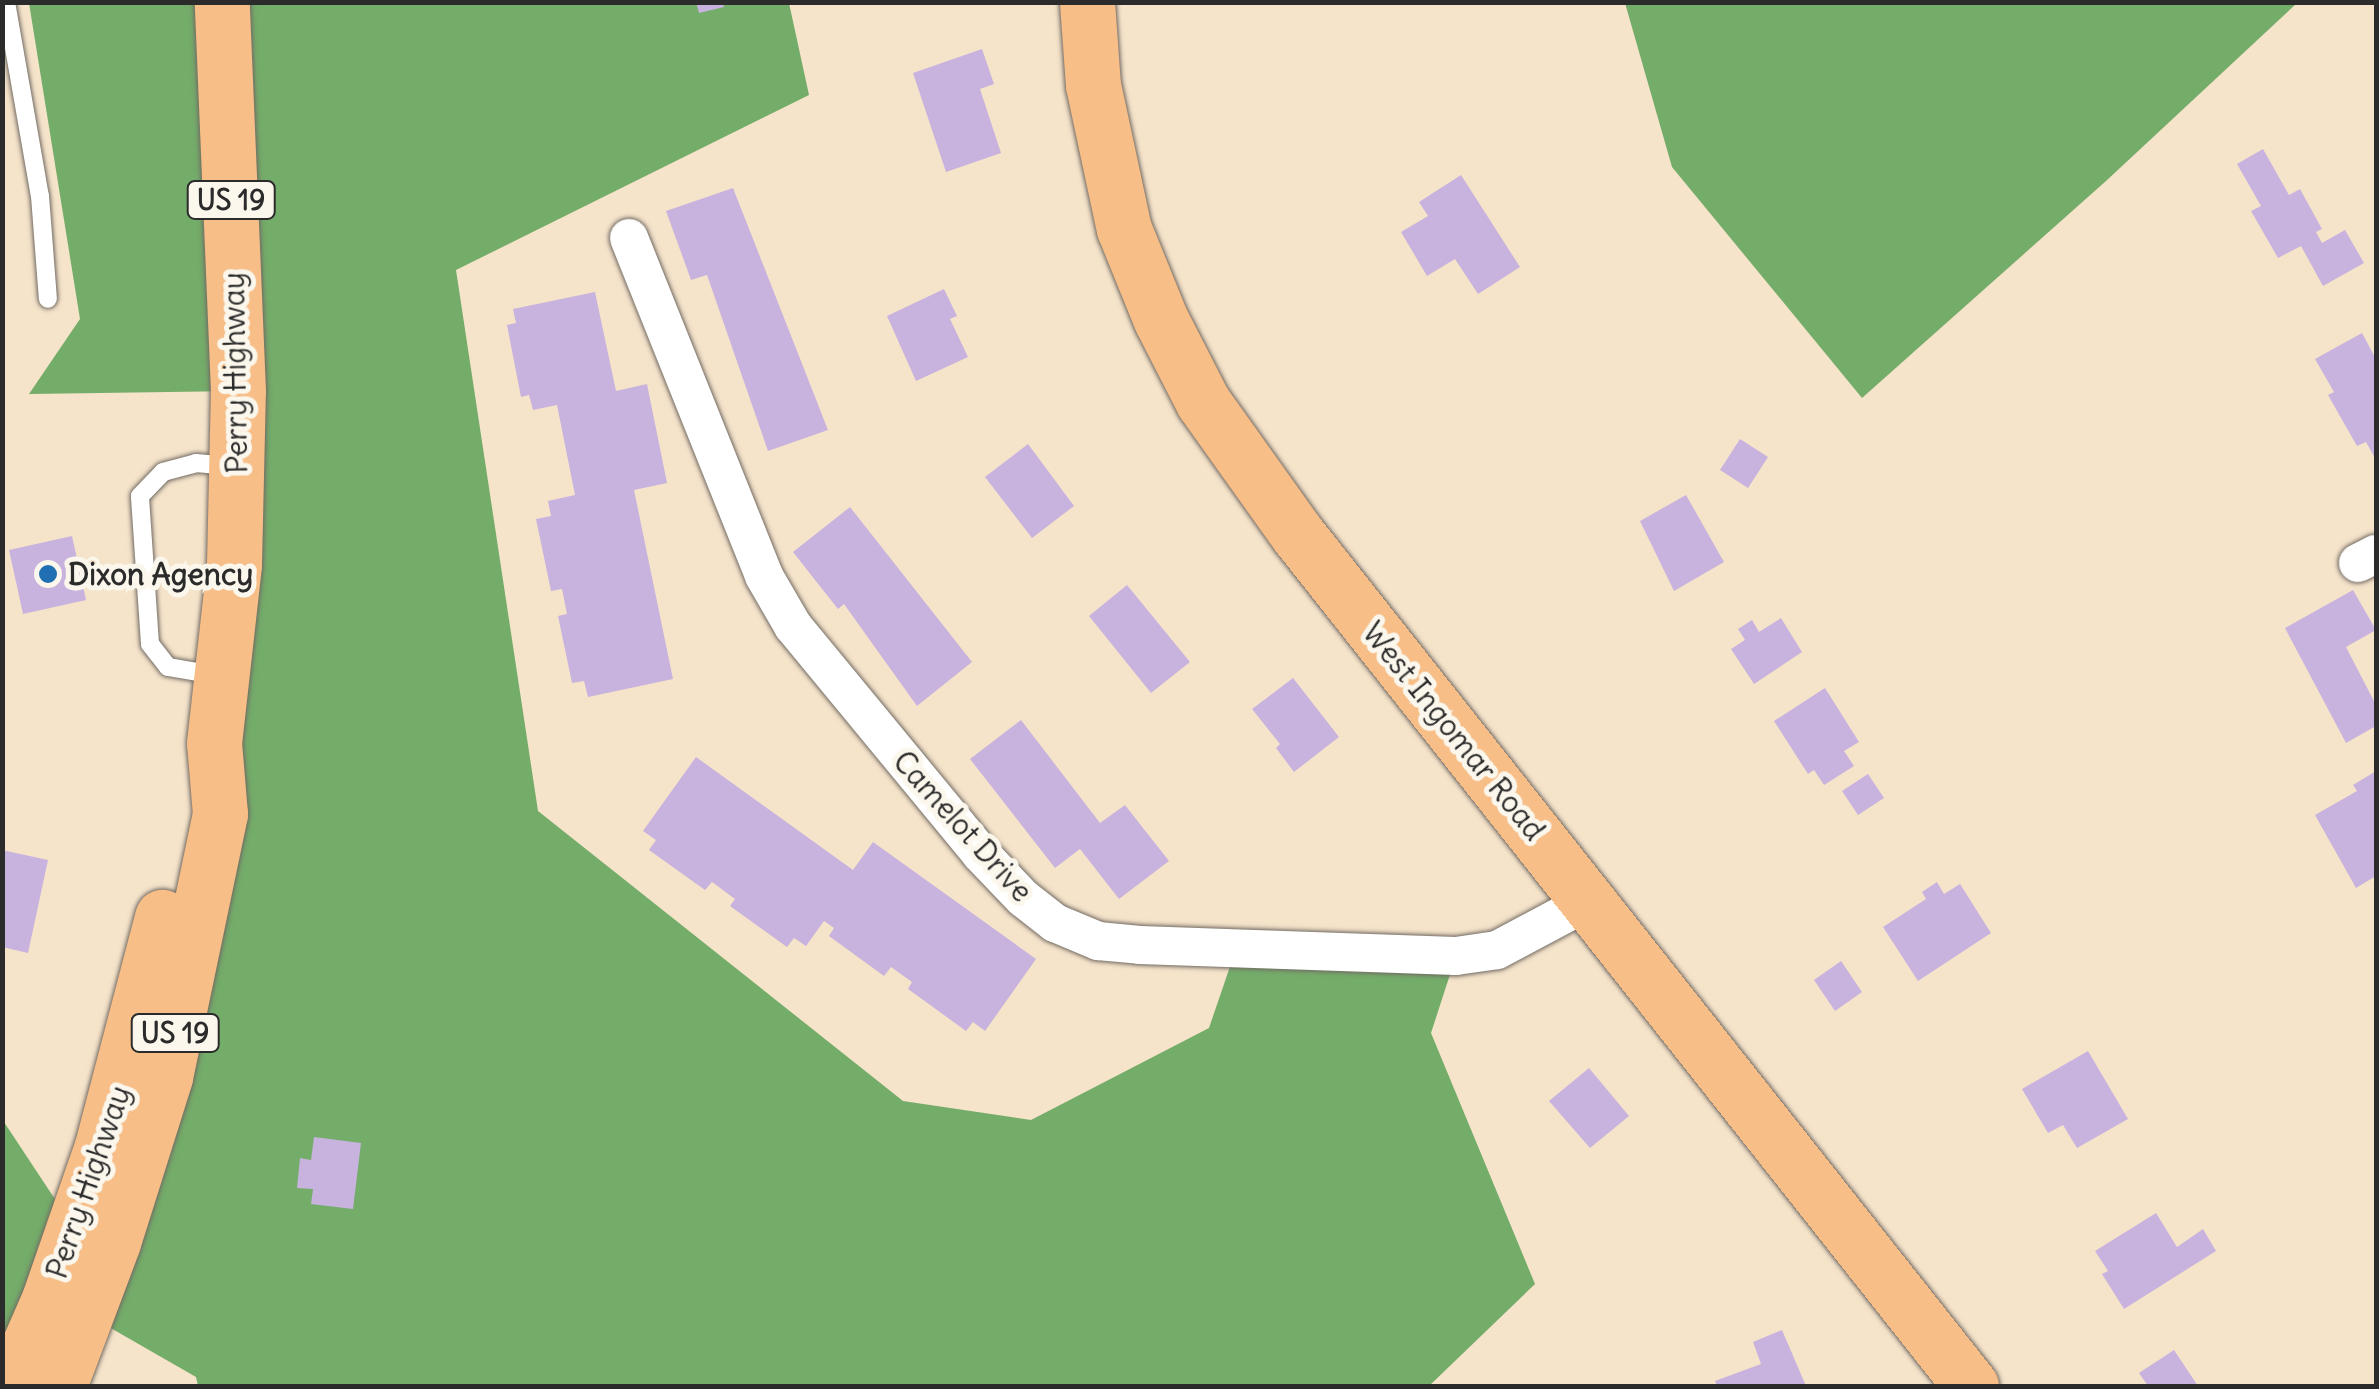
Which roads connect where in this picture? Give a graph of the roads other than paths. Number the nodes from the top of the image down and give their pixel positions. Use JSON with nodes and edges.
{"nodes":[{"id":1,"x":6,"y":2,"type":"edge"},
{"id":2,"x":222,"y":2,"type":"edge"},
{"id":3,"x":1086,"y":2,"type":"edge"},
{"id":4,"x":629,"y":238,"type":"dead end"},
{"id":5,"x":48,"y":299,"type":"dead end"},
{"id":6,"x":238,"y":466,"type":"junction"},
{"id":7,"x":222,"y":676,"type":"junction"},
{"id":8,"x":214,"y":743,"type":"junction"},
{"id":9,"x":1589,"y":900,"type":"junction"},
{"id":10,"x":11,"y":1386,"type":"edge"},
{"id":11,"x":60,"y":1386,"type":"edge"},
{"id":12,"x":1972,"y":1386,"type":"edge"}],
"edges":[{"from":1,"to":5,"type":"lane"},
{"from":2,"to":6,"type":"main road","name":"Perry Highway","number":"US 19"},
{"from":3,"to":9,"type":"main road","name":"West Ingomar Road"},
{"from":4,"to":9,"type":"street","name":"Camelot Drive"},
{"from":6,"to":7,"type":"main road","name":"Perry Highway","number":"US 19"},
{"from":6,"to":7,"type":"lane"},
{"from":7,"to":8,"type":"main road","name":"Perry Highway","number":"US 19"},
{"from":8,"to":10,"type":"main road","name":"Perry Highway","number":"US 19"},
{"from":8,"to":11,"type":"main road","name":"Perry Highway","number":"US 19"},
{"from":9,"to":12,"type":"main road","name":"West Ingomar Road"}]}
